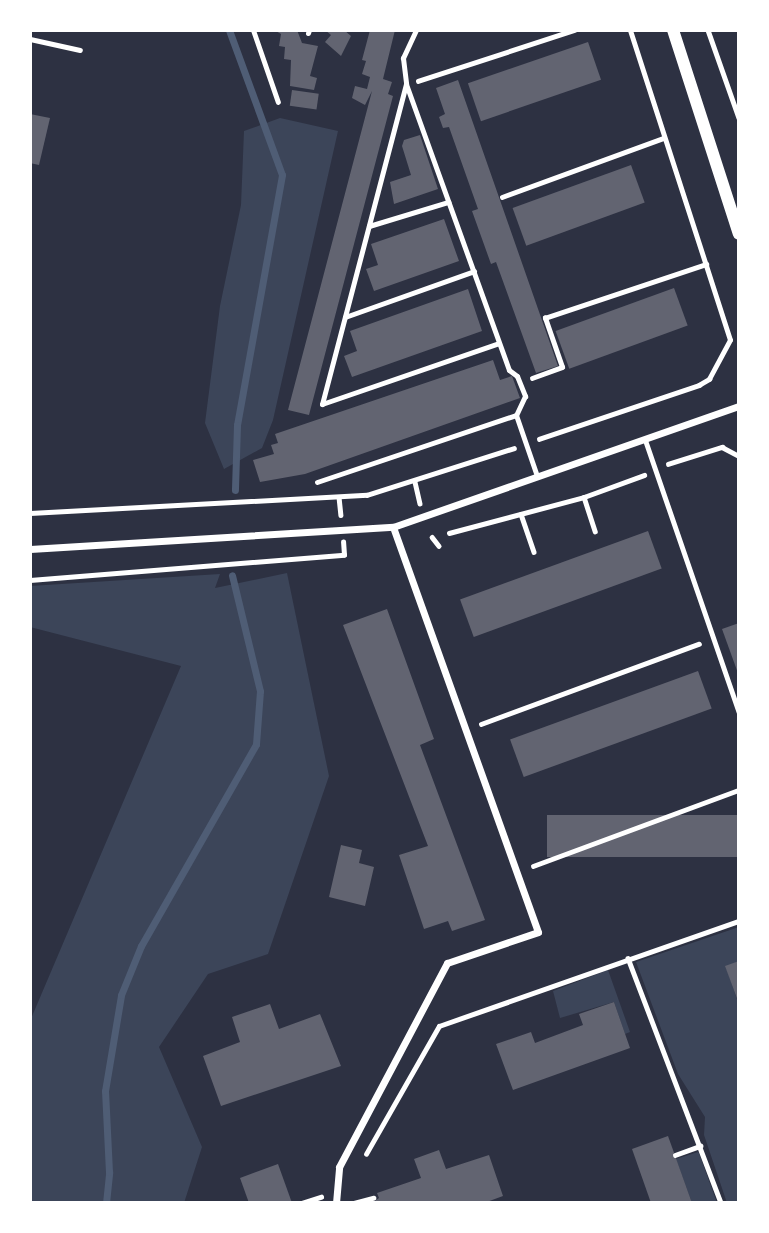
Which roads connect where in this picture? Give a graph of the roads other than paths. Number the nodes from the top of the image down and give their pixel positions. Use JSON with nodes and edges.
{"nodes":[{"id":1,"x":253,"y":30,"type":"edge"},
{"id":2,"x":416,"y":30,"type":"edge"},
{"id":3,"x":673,"y":30,"type":"edge"},
{"id":4,"x":30,"y":39,"type":"edge"},
{"id":5,"x":80,"y":50,"type":"dead end"},
{"id":6,"x":407,"y":84,"type":"junction"},
{"id":7,"x":278,"y":102,"type":"dead end"},
{"id":8,"x":448,"y":202,"type":"junction"},
{"id":9,"x":369,"y":226,"type":"junction"},
{"id":10,"x":739,"y":234,"type":"edge"},
{"id":11,"x":474,"y":271,"type":"junction"},
{"id":12,"x":344,"y":317,"type":"junction"},
{"id":13,"x":499,"y":343,"type":"junction"},
{"id":14,"x":739,"y":406,"type":"edge"},
{"id":15,"x":516,"y":415,"type":"junction"},
{"id":16,"x":645,"y":440,"type":"junction"},
{"id":17,"x":537,"y":476,"type":"junction"},
{"id":18,"x":317,"y":482,"type":"dead end"},
{"id":19,"x":393,"y":527,"type":"junction"},
{"id":20,"x":30,"y":549,"type":"edge"},
{"id":21,"x":739,"y":713,"type":"edge"},
{"id":22,"x":336,"y":1203,"type":"edge"}],
"edges":[{"from":1,"to":7,"type":"lane"},
{"from":2,"to":6,"type":"lane"},
{"from":3,"to":10,"type":"street"},
{"from":4,"to":5,"type":"lane"},
{"from":6,"to":8,"type":"lane"},
{"from":6,"to":9,"type":"lane"},
{"from":8,"to":9,"type":"lane"},
{"from":8,"to":11,"type":"lane"},
{"from":9,"to":12,"type":"lane"},
{"from":11,"to":12,"type":"lane"},
{"from":11,"to":13,"type":"lane"},
{"from":12,"to":13,"type":"lane"},
{"from":13,"to":15,"type":"lane"},
{"from":14,"to":16,"type":"street"},
{"from":15,"to":17,"type":"lane"},
{"from":15,"to":18,"type":"lane"},
{"from":16,"to":17,"type":"street"},
{"from":16,"to":21,"type":"lane"},
{"from":17,"to":19,"type":"street"},
{"from":19,"to":20,"type":"street"},
{"from":19,"to":22,"type":"street"}]}
